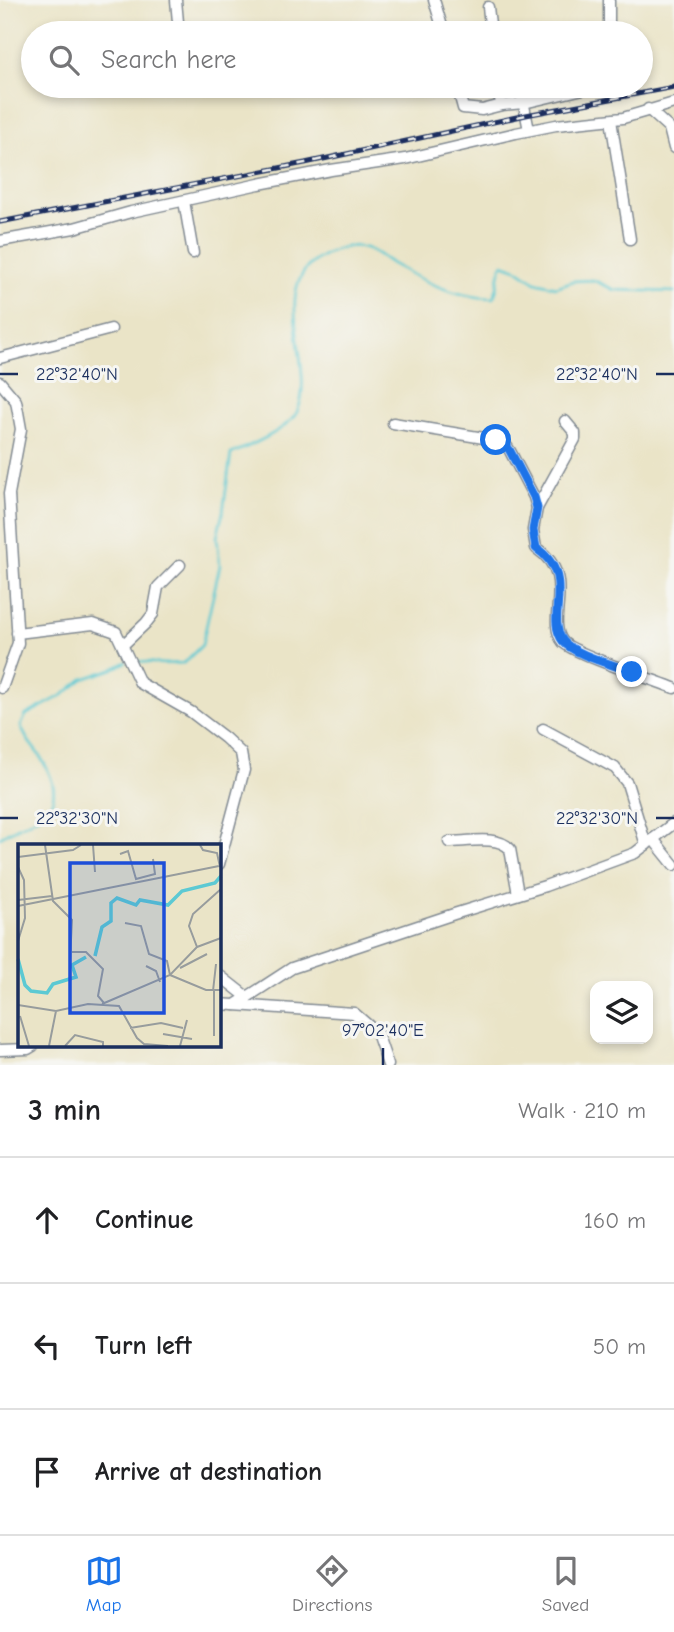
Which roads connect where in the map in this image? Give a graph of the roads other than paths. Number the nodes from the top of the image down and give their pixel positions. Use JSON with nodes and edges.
{"nodes":[{"id":1,"x":176,"y":0,"type":"edge"},
{"id":2,"x":434,"y":0,"type":"edge"},
{"id":3,"x":609,"y":0,"type":"edge"},
{"id":4,"x":488,"y":7,"type":"dead end"},
{"id":5,"x":178,"y":21,"type":"edge"},
{"id":6,"x":440,"y":21,"type":"edge"},
{"id":7,"x":490,"y":21,"type":"edge"},
{"id":8,"x":609,"y":21,"type":"edge"},
{"id":9,"x":460,"y":98,"type":"edge"},
{"id":10,"x":500,"y":98,"type":"edge"},
{"id":11,"x":523,"y":98,"type":"edge"},
{"id":12,"x":545,"y":98,"type":"edge"},
{"id":13,"x":524,"y":103,"type":"junction"},
{"id":14,"x":674,"y":103,"type":"edge"},
{"id":15,"x":502,"y":105,"type":"junction"},
{"id":16,"x":648,"y":109,"type":"junction"},
{"id":17,"x":611,"y":120,"type":"junction"},
{"id":18,"x":529,"y":130,"type":"junction"},
{"id":19,"x":674,"y":148,"type":"edge"},
{"id":20,"x":184,"y":201,"type":"junction"},
{"id":21,"x":629,"y":239,"type":"dead end"},
{"id":22,"x":0,"y":241,"type":"edge"},
{"id":23,"x":193,"y":253,"type":"dead end"},
{"id":24,"x":111,"y":329,"type":"dead end"},
{"id":25,"x":0,"y":358,"type":"edge"},
{"id":26,"x":0,"y":382,"type":"edge"},
{"id":27,"x":565,"y":421,"type":"dead end"},
{"id":28,"x":393,"y":423,"type":"dead end"},
{"id":29,"x":537,"y":508,"type":"junction"},
{"id":30,"x":180,"y":565,"type":"dead end"},
{"id":31,"x":18,"y":633,"type":"junction"},
{"id":32,"x":127,"y":654,"type":"junction"},
{"id":33,"x":2,"y":688,"type":"dead end"},
{"id":34,"x":674,"y":688,"type":"edge"},
{"id":35,"x":543,"y":729,"type":"dead end"},
{"id":36,"x":674,"y":823,"type":"edge"},
{"id":37,"x":449,"y":842,"type":"dead end"},
{"id":38,"x":650,"y":842,"type":"junction"},
{"id":39,"x":220,"y":860,"type":"edge"},
{"id":40,"x":674,"y":865,"type":"edge"},
{"id":41,"x":518,"y":894,"type":"junction"},
{"id":42,"x":220,"y":976,"type":"edge"},
{"id":43,"x":247,"y":997,"type":"junction"},
{"id":44,"x":220,"y":1004,"type":"edge"},
{"id":45,"x":234,"y":1005,"type":"junction"},
{"id":46,"x":30,"y":1048,"type":"edge"},
{"id":47,"x":0,"y":1050,"type":"edge"},
{"id":48,"x":387,"y":1065,"type":"edge"}],
"edges":[{"from":1,"to":5,"type":"street"},
{"from":2,"to":6,"type":"street"},
{"from":3,"to":8,"type":"street"},
{"from":4,"to":7,"type":"street"},
{"from":9,"to":15,"type":"street"},
{"from":10,"to":15,"type":"street"},
{"from":11,"to":13,"type":"street"},
{"from":12,"to":13,"type":"street"},
{"from":13,"to":15,"type":"street"},
{"from":13,"to":18,"type":"street"},
{"from":14,"to":16,"type":"street"},
{"from":16,"to":17,"type":"street"},
{"from":16,"to":19,"type":"street"},
{"from":17,"to":18,"type":"street"},
{"from":17,"to":21,"type":"street"},
{"from":18,"to":20,"type":"street"},
{"from":20,"to":22,"type":"street"},
{"from":20,"to":23,"type":"street"},
{"from":24,"to":25,"type":"street"},
{"from":26,"to":31,"type":"street"},
{"from":27,"to":29,"type":"street"},
{"from":28,"to":29,"type":"street"},
{"from":29,"to":34,"type":"street"},
{"from":30,"to":32,"type":"street"},
{"from":31,"to":32,"type":"street"},
{"from":31,"to":33,"type":"street"},
{"from":32,"to":39,"type":"street"},
{"from":35,"to":38,"type":"street"},
{"from":36,"to":38,"type":"street"},
{"from":37,"to":41,"type":"street"},
{"from":38,"to":40,"type":"street"},
{"from":38,"to":41,"type":"street"},
{"from":41,"to":43,"type":"street"},
{"from":42,"to":43,"type":"street"},
{"from":43,"to":45,"type":"street"},
{"from":44,"to":45,"type":"street"},
{"from":45,"to":48,"type":"street"},
{"from":46,"to":47,"type":"street"}]}
